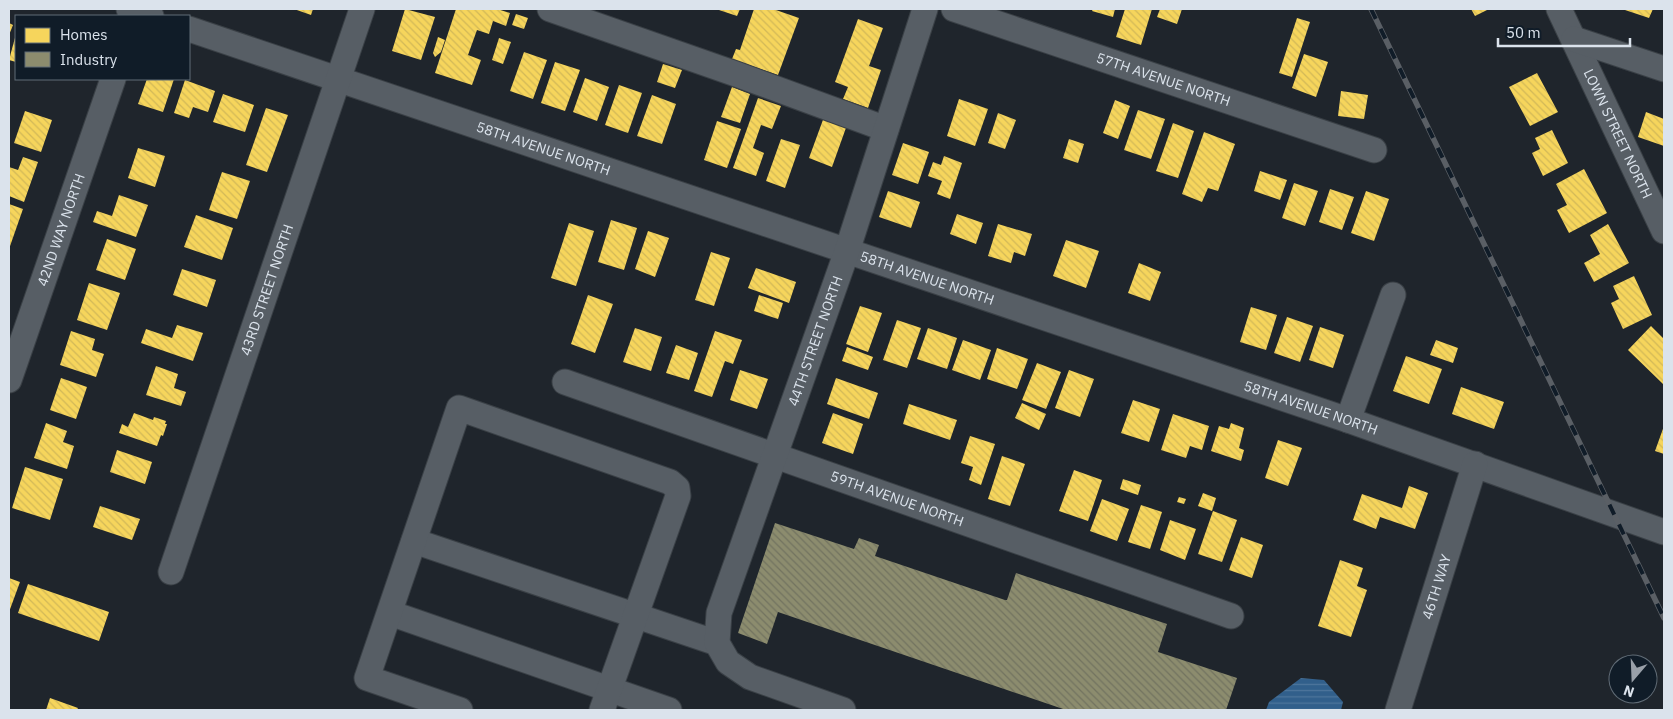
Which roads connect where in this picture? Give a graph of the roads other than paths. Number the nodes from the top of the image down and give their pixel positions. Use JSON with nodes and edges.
{"nodes":[{"id":1,"x":362,"y":9,"type":"edge"},
{"id":2,"x":550,"y":9,"type":"edge"},
{"id":3,"x":925,"y":9,"type":"edge"},
{"id":4,"x":954,"y":9,"type":"edge"},
{"id":5,"x":1559,"y":9,"type":"edge"},
{"id":6,"x":190,"y":29,"type":"edge"},
{"id":7,"x":1574,"y":38,"type":"junction"},
{"id":8,"x":1664,"y":69,"type":"edge"},
{"id":9,"x":114,"y":80,"type":"edge"},
{"id":10,"x":338,"y":80,"type":"junction"},
{"id":11,"x":886,"y":129,"type":"junction"},
{"id":12,"x":1374,"y":150,"type":"dead end"},
{"id":13,"x":1664,"y":231,"type":"edge"},
{"id":14,"x":847,"y":251,"type":"junction"},
{"id":15,"x":1393,"y":295,"type":"dead end"},
{"id":16,"x":9,"y":380,"type":"edge"},
{"id":17,"x":565,"y":382,"type":"dead end"},
{"id":18,"x":1348,"y":420,"type":"junction"},
{"id":19,"x":774,"y":456,"type":"junction"},
{"id":20,"x":1475,"y":464,"type":"junction"},
{"id":21,"x":1664,"y":532,"type":"edge"},
{"id":22,"x":414,"y":541,"type":"junction"},
{"id":23,"x":170,"y":572,"type":"dead end"},
{"id":24,"x":390,"y":612,"type":"junction"},
{"id":25,"x":635,"y":615,"type":"junction"},
{"id":26,"x":1231,"y":616,"type":"dead end"},
{"id":27,"x":716,"y":643,"type":"junction"},
{"id":28,"x":606,"y":700,"type":"edge"},
{"id":29,"x":460,"y":710,"type":"edge"},
{"id":30,"x":669,"y":710,"type":"edge"},
{"id":31,"x":843,"y":710,"type":"edge"},
{"id":32,"x":1398,"y":710,"type":"edge"}],
"edges":[{"from":1,"to":10,"type":"street","name":"43RD STREET NORTH"},
{"from":2,"to":11,"type":"street"},
{"from":3,"to":11,"type":"street","name":"44TH STREET NORTH"},
{"from":4,"to":12,"type":"street","name":"57TH AVENUE NORTH"},
{"from":5,"to":7,"type":"street","name":"LOWN STREET NORTH"},
{"from":6,"to":10,"type":"street","name":"58TH AVENUE NORTH"},
{"from":7,"to":8,"type":"street"},
{"from":7,"to":13,"type":"street","name":"LOWN STREET NORTH"},
{"from":9,"to":16,"type":"street","name":"42ND WAY NORTH"},
{"from":10,"to":14,"type":"street","name":"58TH AVENUE NORTH"},
{"from":10,"to":23,"type":"street","name":"43RD STREET NORTH"},
{"from":11,"to":14,"type":"street","name":"44TH STREET NORTH"},
{"from":14,"to":18,"type":"street","name":"58TH AVENUE NORTH"},
{"from":14,"to":19,"type":"street","name":"44TH STREET NORTH"},
{"from":15,"to":18,"type":"street"},
{"from":17,"to":19,"type":"street","name":"59TH AVENUE NORTH"},
{"from":18,"to":20,"type":"street","name":"58TH AVENUE NORTH"},
{"from":19,"to":26,"type":"street","name":"59TH AVENUE NORTH"},
{"from":19,"to":27,"type":"street","name":"44TH STREET NORTH"},
{"from":20,"to":21,"type":"street","name":"58TH AVENUE NORTH"},
{"from":20,"to":32,"type":"street","name":"46TH WAY"},
{"from":22,"to":24,"type":"street"},
{"from":22,"to":25,"type":"street"},
{"from":22,"to":25,"type":"street"},
{"from":24,"to":28,"type":"street"},
{"from":24,"to":29,"type":"street"},
{"from":25,"to":27,"type":"street"},
{"from":25,"to":28,"type":"street"},
{"from":27,"to":31,"type":"street"},
{"from":28,"to":30,"type":"street"}]}
